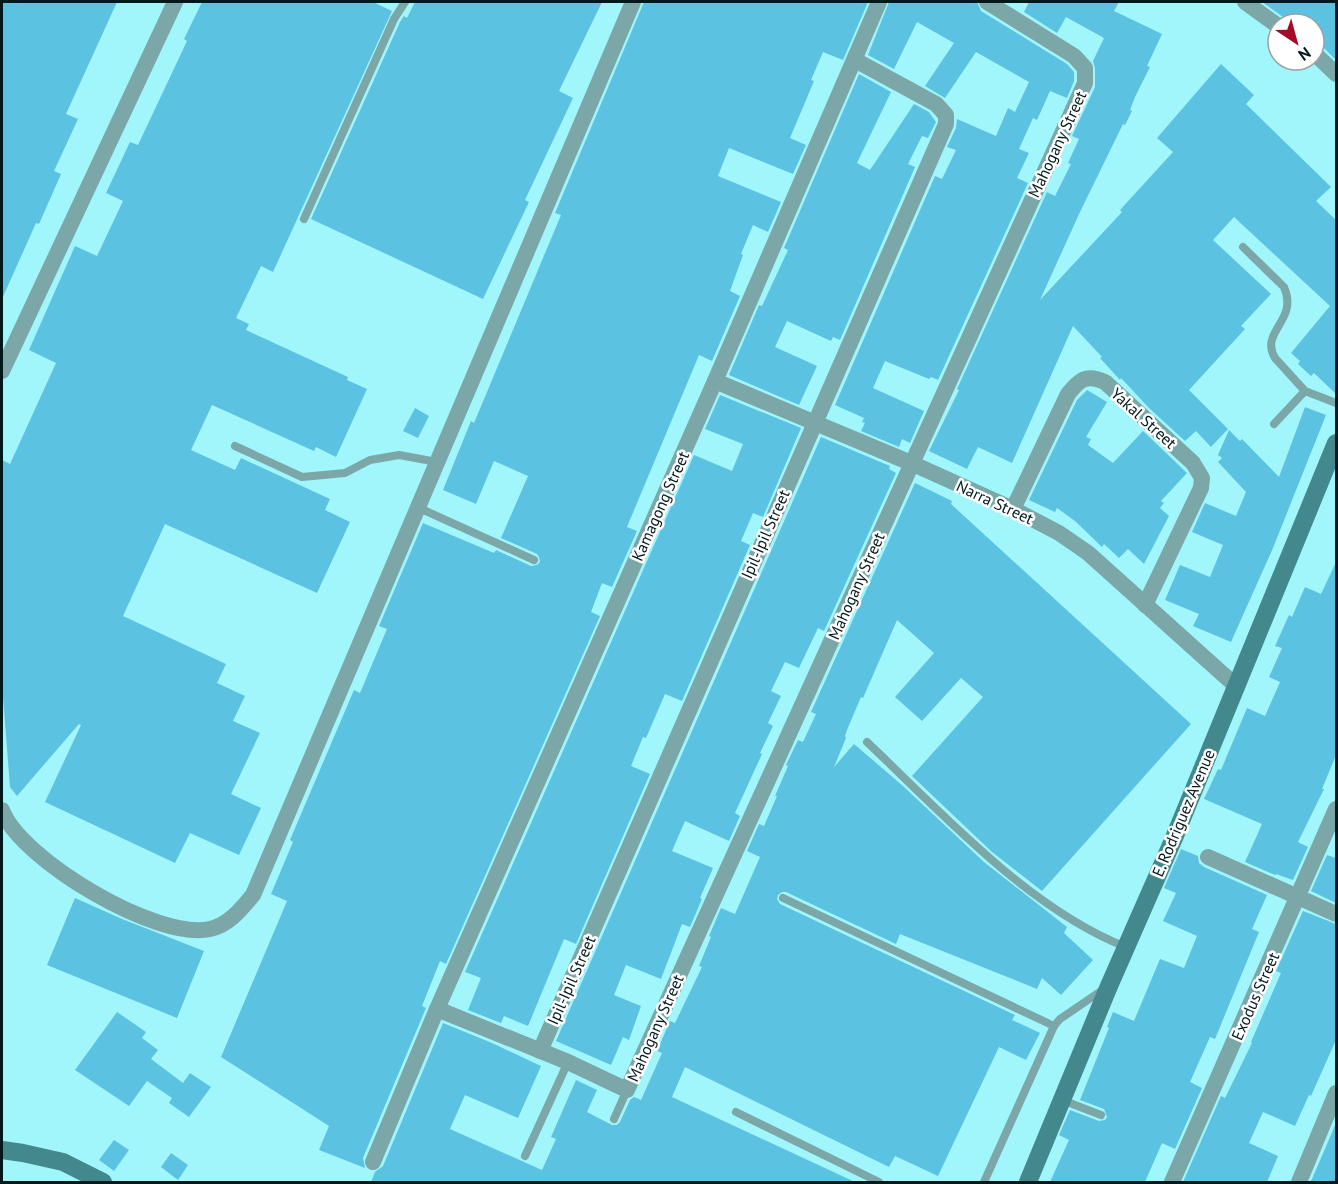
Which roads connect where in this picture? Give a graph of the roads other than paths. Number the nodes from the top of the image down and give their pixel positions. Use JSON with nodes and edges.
{"nodes":[{"id":1,"x":175,"y":2,"type":"edge"},
{"id":2,"x":405,"y":2,"type":"edge"},
{"id":3,"x":633,"y":2,"type":"edge"},
{"id":4,"x":879,"y":2,"type":"edge"},
{"id":5,"x":987,"y":2,"type":"edge"},
{"id":6,"x":1245,"y":2,"type":"edge"},
{"id":7,"x":1266,"y":17,"type":"edge"},
{"id":8,"x":855,"y":60,"type":"junction"},
{"id":9,"x":304,"y":219,"type":"dead end"},
{"id":10,"x":1243,"y":247,"type":"dead end"},
{"id":11,"x":2,"y":371,"type":"edge"},
{"id":12,"x":715,"y":381,"type":"junction"},
{"id":13,"x":1305,"y":391,"type":"junction"},
{"id":14,"x":1336,"y":403,"type":"edge"},
{"id":15,"x":813,"y":423,"type":"junction"},
{"id":16,"x":1274,"y":424,"type":"dead end"},
{"id":17,"x":1336,"y":443,"type":"edge"},
{"id":18,"x":235,"y":446,"type":"dead end"},
{"id":19,"x":437,"y":462,"type":"junction"},
{"id":20,"x":911,"y":463,"type":"junction"},
{"id":21,"x":417,"y":507,"type":"junction"},
{"id":22,"x":1013,"y":509,"type":"junction"},
{"id":23,"x":534,"y":560,"type":"dead end"},
{"id":24,"x":1145,"y":605,"type":"junction"},
{"id":25,"x":1236,"y":686,"type":"junction"},
{"id":26,"x":867,"y":742,"type":"dead end"},
{"id":27,"x":1336,"y":809,"type":"edge"},
{"id":28,"x":2,"y":810,"type":"edge"},
{"id":29,"x":1208,"y":857,"type":"dead end"},
{"id":30,"x":1299,"y":897,"type":"junction"},
{"id":31,"x":783,"y":898,"type":"dead end"},
{"id":32,"x":1336,"y":914,"type":"edge"},
{"id":33,"x":1126,"y":947,"type":"junction"},
{"id":34,"x":1109,"y":986,"type":"junction"},
{"id":35,"x":437,"y":1008,"type":"junction"},
{"id":36,"x":1054,"y":1026,"type":"junction"},
{"id":37,"x":540,"y":1051,"type":"junction"},
{"id":38,"x":568,"y":1062,"type":"junction"},
{"id":39,"x":627,"y":1090,"type":"junction"},
{"id":40,"x":1336,"y":1092,"type":"edge"},
{"id":41,"x":1062,"y":1100,"type":"junction"},
{"id":42,"x":736,"y":1112,"type":"dead end"},
{"id":43,"x":1101,"y":1115,"type":"dead end"},
{"id":44,"x":614,"y":1119,"type":"dead end"},
{"id":45,"x":2,"y":1150,"type":"edge"},
{"id":46,"x":525,"y":1156,"type":"dead end"},
{"id":47,"x":373,"y":1162,"type":"dead end"},
{"id":48,"x":103,"y":1182,"type":"edge"},
{"id":49,"x":879,"y":1182,"type":"edge"},
{"id":50,"x":984,"y":1182,"type":"edge"},
{"id":51,"x":1028,"y":1182,"type":"edge"},
{"id":52,"x":1172,"y":1182,"type":"edge"},
{"id":53,"x":1299,"y":1182,"type":"edge"}],
"edges":[{"from":1,"to":11,"type":"street"},
{"from":2,"to":9,"type":"lane"},
{"from":3,"to":19,"type":"street"},
{"from":4,"to":8,"type":"street","name":"Kamagong Street"},
{"from":5,"to":20,"type":"street","name":"Mahogany Street"},
{"from":6,"to":7,"type":"street"},
{"from":8,"to":12,"type":"street","name":"Kamagong Street"},
{"from":8,"to":15,"type":"street","name":"Ipil-Ipil Street"},
{"from":10,"to":13,"type":"lane"},
{"from":12,"to":15,"type":"street","name":"Narra Street"},
{"from":12,"to":35,"type":"street","name":"Kamagong Street"},
{"from":13,"to":14,"type":"lane"},
{"from":13,"to":16,"type":"lane"},
{"from":15,"to":20,"type":"street","name":"Narra Street"},
{"from":15,"to":37,"type":"street","name":"Ipil-Ipil Street"},
{"from":17,"to":25,"type":"street","name":"E. Rodriguez Avenue"},
{"from":18,"to":19,"type":"lane"},
{"from":19,"to":21,"type":"street"},
{"from":20,"to":22,"type":"street","name":"Narra Street"},
{"from":20,"to":39,"type":"street","name":"Mahogany Street"},
{"from":21,"to":23,"type":"lane"},
{"from":21,"to":28,"type":"street"},
{"from":22,"to":24,"type":"street","name":"Narra Street"},
{"from":22,"to":24,"type":"street","name":"Yakal Street"},
{"from":24,"to":25,"type":"street","name":"Narra Street"},
{"from":25,"to":33,"type":"street","name":"E. Rodriguez Avenue"},
{"from":26,"to":33,"type":"lane"},
{"from":27,"to":30,"type":"street","name":"Exodus Street"},
{"from":29,"to":30,"type":"street"},
{"from":30,"to":32,"type":"street"},
{"from":30,"to":52,"type":"street","name":"Exodus Street"},
{"from":31,"to":36,"type":"lane"},
{"from":33,"to":34,"type":"street","name":"E. Rodriguez Avenue"},
{"from":34,"to":36,"type":"lane"},
{"from":34,"to":41,"type":"street","name":"E. Rodriguez Avenue"},
{"from":35,"to":37,"type":"street"},
{"from":35,"to":47,"type":"street","name":"Kamagong Street"},
{"from":36,"to":50,"type":"lane"},
{"from":37,"to":38,"type":"street"},
{"from":38,"to":39,"type":"street"},
{"from":38,"to":46,"type":"lane"},
{"from":39,"to":44,"type":"lane"},
{"from":40,"to":53,"type":"street"},
{"from":41,"to":43,"type":"lane"},
{"from":41,"to":51,"type":"street","name":"E. Rodriguez Avenue"},
{"from":42,"to":49,"type":"lane"},
{"from":45,"to":48,"type":"street"}]}
